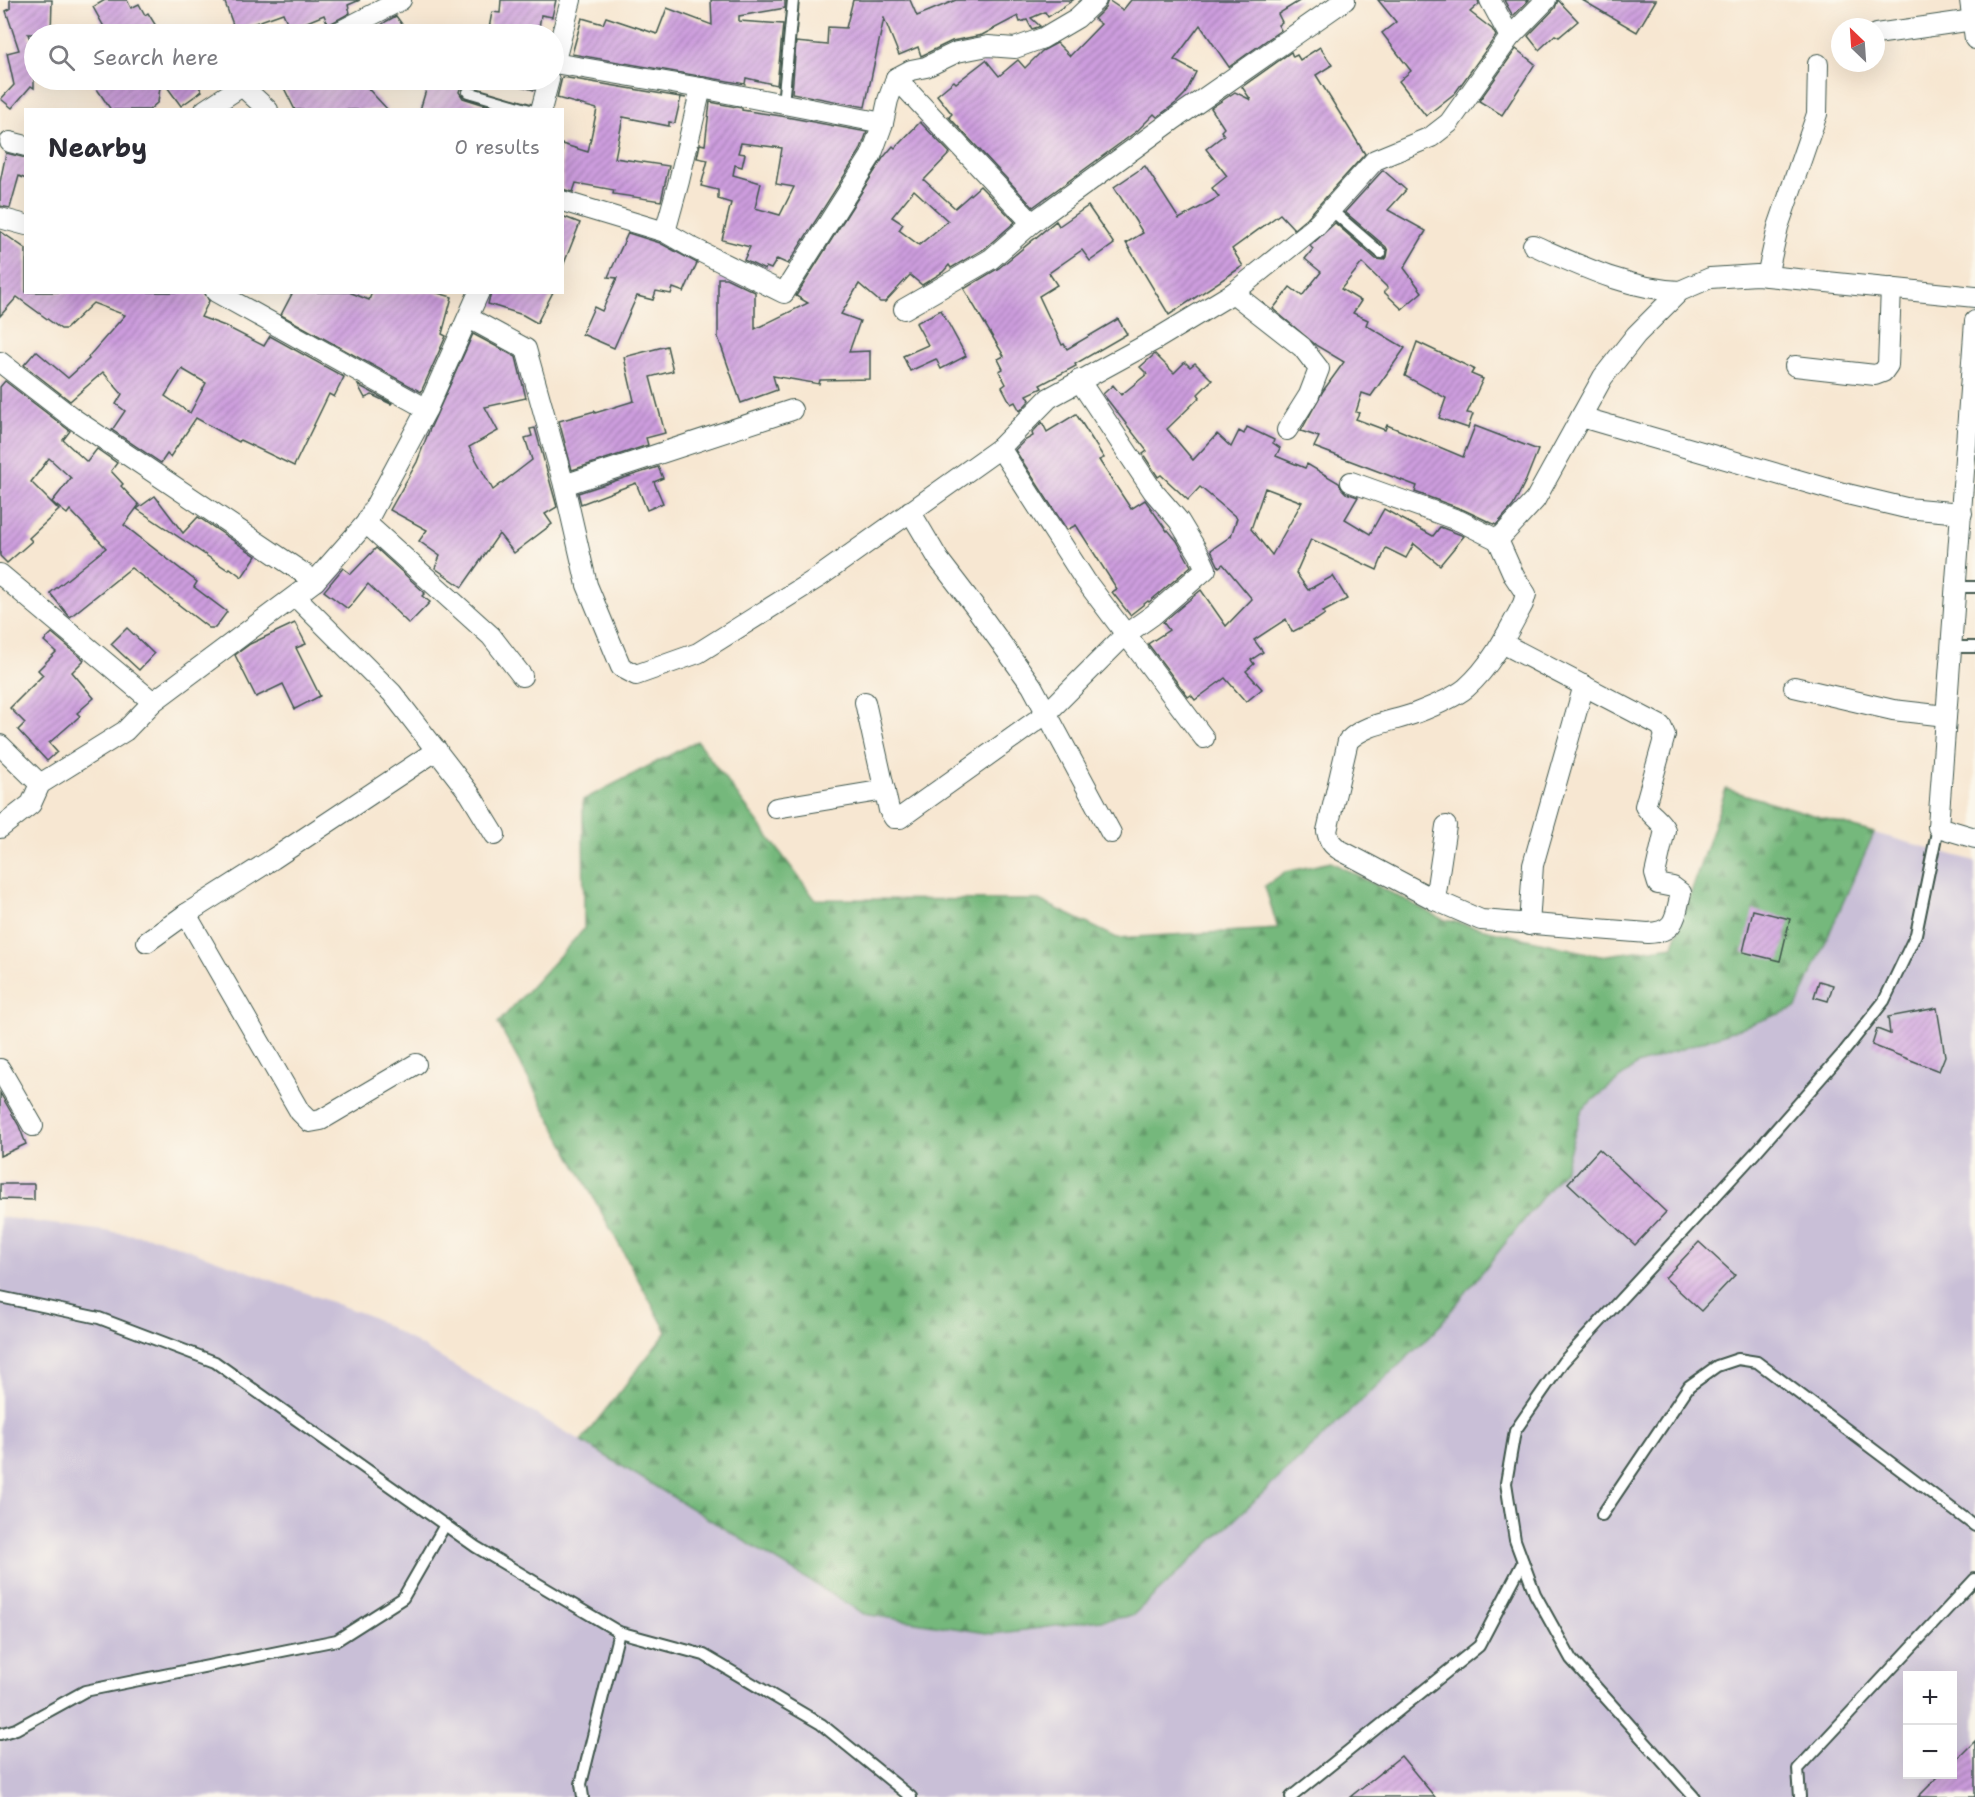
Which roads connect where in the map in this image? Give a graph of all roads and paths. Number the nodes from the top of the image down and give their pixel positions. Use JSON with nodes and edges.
{"nodes":[{"id":1,"x":401,"y":0,"type":"edge"},
{"id":2,"x":571,"y":0,"type":"edge"},
{"id":3,"x":794,"y":0,"type":"edge"},
{"id":4,"x":1096,"y":0,"type":"edge"},
{"id":5,"x":1346,"y":0,"type":"edge"},
{"id":6,"x":1490,"y":0,"type":"edge"},
{"id":7,"x":1546,"y":0,"type":"edge"},
{"id":8,"x":1970,"y":0,"type":"edge"},
{"id":9,"x":354,"y":24,"type":"edge"},
{"id":10,"x":564,"y":26,"type":"edge"},
{"id":11,"x":1974,"y":33,"type":"edge"},
{"id":12,"x":1885,"y":34,"type":"edge"},
{"id":13,"x":1510,"y":37,"type":"junction"},
{"id":14,"x":1818,"y":64,"type":"dead end"},
{"id":15,"x":564,"y":66,"type":"edge"},
{"id":16,"x":896,"y":78,"type":"junction"},
{"id":17,"x":701,"y":88,"type":"junction"},
{"id":18,"x":236,"y":90,"type":"edge"},
{"id":19,"x":252,"y":90,"type":"edge"},
{"id":20,"x":546,"y":90,"type":"edge"},
{"id":21,"x":468,"y":92,"type":"dead end"},
{"id":22,"x":783,"y":104,"type":"junction"},
{"id":23,"x":209,"y":108,"type":"edge"},
{"id":24,"x":266,"y":108,"type":"edge"},
{"id":25,"x":523,"y":108,"type":"edge"},
{"id":26,"x":542,"y":108,"type":"edge"},
{"id":27,"x":883,"y":123,"type":"junction"},
{"id":28,"x":564,"y":202,"type":"edge"},
{"id":29,"x":1331,"y":210,"type":"junction"},
{"id":30,"x":0,"y":218,"type":"edge"},
{"id":31,"x":1032,"y":223,"type":"junction"},
{"id":32,"x":24,"y":224,"type":"edge"},
{"id":33,"x":665,"y":232,"type":"junction"},
{"id":34,"x":1533,"y":245,"type":"dead end"},
{"id":35,"x":1381,"y":253,"type":"dead end"},
{"id":36,"x":1767,"y":276,"type":"junction"},
{"id":37,"x":1891,"y":288,"type":"junction"},
{"id":38,"x":1680,"y":291,"type":"junction"},
{"id":39,"x":1233,"y":293,"type":"junction"},
{"id":40,"x":220,"y":294,"type":"edge"},
{"id":41,"x":478,"y":294,"type":"edge"},
{"id":42,"x":1975,"y":297,"type":"edge"},
{"id":43,"x":903,"y":309,"type":"dead end"},
{"id":44,"x":469,"y":318,"type":"junction"},
{"id":45,"x":1975,"y":321,"type":"edge"},
{"id":46,"x":0,"y":362,"type":"edge"},
{"id":47,"x":1795,"y":366,"type":"dead end"},
{"id":48,"x":1079,"y":380,"type":"junction"},
{"id":49,"x":427,"y":409,"type":"junction"},
{"id":50,"x":792,"y":410,"type":"dead end"},
{"id":51,"x":1581,"y":417,"type":"junction"},
{"id":52,"x":1287,"y":430,"type":"dead end"},
{"id":53,"x":1000,"y":448,"type":"junction"},
{"id":54,"x":1351,"y":482,"type":"dead end"},
{"id":55,"x":564,"y":485,"type":"junction"},
{"id":56,"x":910,"y":511,"type":"junction"},
{"id":57,"x":1969,"y":514,"type":"edge"},
{"id":58,"x":366,"y":523,"type":"junction"},
{"id":59,"x":1498,"y":540,"type":"junction"},
{"id":60,"x":0,"y":574,"type":"edge"},
{"id":61,"x":315,"y":581,"type":"junction"},
{"id":62,"x":1966,"y":587,"type":"edge"},
{"id":63,"x":296,"y":597,"type":"junction"},
{"id":64,"x":1126,"y":634,"type":"junction"},
{"id":65,"x":1502,"y":643,"type":"junction"},
{"id":66,"x":1952,"y":647,"type":"junction"},
{"id":67,"x":1975,"y":647,"type":"edge"},
{"id":68,"x":522,"y":676,"type":"dead end"},
{"id":69,"x":1584,"y":685,"type":"junction"},
{"id":70,"x":1794,"y":687,"type":"dead end"},
{"id":71,"x":153,"y":702,"type":"junction"},
{"id":72,"x":865,"y":702,"type":"dead end"},
{"id":73,"x":1047,"y":713,"type":"junction"},
{"id":74,"x":1946,"y":716,"type":"junction"},
{"id":75,"x":1204,"y":738,"type":"dead end"},
{"id":76,"x":0,"y":745,"type":"edge"},
{"id":77,"x":437,"y":750,"type":"junction"},
{"id":78,"x":40,"y":784,"type":"junction"},
{"id":79,"x":885,"y":790,"type":"junction"},
{"id":80,"x":776,"y":808,"type":"dead end"},
{"id":81,"x":1446,"y":826,"type":"dead end"},
{"id":82,"x":1938,"y":827,"type":"junction"},
{"id":83,"x":0,"y":828,"type":"edge"},
{"id":84,"x":1111,"y":833,"type":"dead end"},
{"id":85,"x":495,"y":835,"type":"dead end"},
{"id":86,"x":1975,"y":838,"type":"edge"},
{"id":87,"x":1435,"y":900,"type":"junction"},
{"id":88,"x":186,"y":914,"type":"junction"},
{"id":89,"x":1529,"y":925,"type":"junction"},
{"id":90,"x":147,"y":942,"type":"dead end"},
{"id":91,"x":416,"y":1064,"type":"dead end"},
{"id":92,"x":0,"y":1070,"type":"edge"},
{"id":93,"x":33,"y":1126,"type":"dead end"},
{"id":94,"x":0,"y":1297,"type":"edge"},
{"id":95,"x":1602,"y":1515,"type":"dead end"},
{"id":96,"x":445,"y":1525,"type":"junction"},
{"id":97,"x":1975,"y":1526,"type":"edge"},
{"id":98,"x":1523,"y":1562,"type":"junction"},
{"id":99,"x":1975,"y":1579,"type":"edge"},
{"id":100,"x":619,"y":1632,"type":"junction"},
{"id":101,"x":0,"y":1734,"type":"edge"},
{"id":102,"x":583,"y":1797,"type":"edge"},
{"id":103,"x":911,"y":1797,"type":"edge"},
{"id":104,"x":1291,"y":1797,"type":"edge"},
{"id":105,"x":1694,"y":1797,"type":"edge"},
{"id":106,"x":1800,"y":1797,"type":"edge"}],
"edges":[{"from":1,"to":9,"type":"street"},
{"from":2,"to":10,"type":"street"},
{"from":3,"to":22,"type":"lane"},
{"from":4,"to":16,"type":"street"},
{"from":5,"to":31,"type":"street"},
{"from":6,"to":13,"type":"street"},
{"from":7,"to":13,"type":"street"},
{"from":8,"to":11,"type":"street"},
{"from":11,"to":12,"type":"street"},
{"from":13,"to":29,"type":"street"},
{"from":14,"to":36,"type":"street"},
{"from":15,"to":17,"type":"street"},
{"from":16,"to":27,"type":"street"},
{"from":16,"to":31,"type":"street"},
{"from":17,"to":22,"type":"street"},
{"from":17,"to":33,"type":"street"},
{"from":18,"to":23,"type":"street"},
{"from":19,"to":24,"type":"street"},
{"from":20,"to":26,"type":"street"},
{"from":21,"to":25,"type":"lane"},
{"from":22,"to":27,"type":"street"},
{"from":27,"to":33,"type":"street"},
{"from":28,"to":33,"type":"street"},
{"from":29,"to":35,"type":"lane"},
{"from":29,"to":39,"type":"street"},
{"from":30,"to":32,"type":"street"},
{"from":31,"to":43,"type":"street"},
{"from":34,"to":38,"type":"street"},
{"from":36,"to":37,"type":"street"},
{"from":36,"to":38,"type":"street"},
{"from":37,"to":42,"type":"street"},
{"from":37,"to":47,"type":"street"},
{"from":38,"to":51,"type":"street"},
{"from":39,"to":48,"type":"street"},
{"from":39,"to":52,"type":"street"},
{"from":40,"to":49,"type":"street"},
{"from":41,"to":44,"type":"street"},
{"from":44,"to":49,"type":"street"},
{"from":44,"to":55,"type":"street"},
{"from":45,"to":57,"type":"street"},
{"from":46,"to":61,"type":"street"},
{"from":48,"to":53,"type":"street"},
{"from":48,"to":64,"type":"street"},
{"from":49,"to":58,"type":"street"},
{"from":50,"to":55,"type":"street"},
{"from":51,"to":57,"type":"street"},
{"from":51,"to":59,"type":"street"},
{"from":53,"to":56,"type":"street"},
{"from":53,"to":64,"type":"street"},
{"from":54,"to":59,"type":"street"},
{"from":55,"to":56,"type":"street"},
{"from":56,"to":73,"type":"street"},
{"from":57,"to":62,"type":"street"},
{"from":58,"to":61,"type":"street"},
{"from":58,"to":68,"type":"street"},
{"from":59,"to":65,"type":"street"},
{"from":60,"to":71,"type":"street"},
{"from":61,"to":63,"type":"street"},
{"from":62,"to":66,"type":"street"},
{"from":63,"to":71,"type":"street"},
{"from":63,"to":77,"type":"street"},
{"from":64,"to":73,"type":"street"},
{"from":64,"to":75,"type":"street"},
{"from":65,"to":69,"type":"street"},
{"from":65,"to":87,"type":"street"},
{"from":66,"to":67,"type":"lane"},
{"from":66,"to":74,"type":"street"},
{"from":69,"to":89,"type":"street"},
{"from":69,"to":89,"type":"street"},
{"from":70,"to":74,"type":"street"},
{"from":71,"to":78,"type":"street"},
{"from":72,"to":79,"type":"street"},
{"from":73,"to":79,"type":"street"},
{"from":73,"to":84,"type":"street"},
{"from":74,"to":82,"type":"street"},
{"from":76,"to":78,"type":"street"},
{"from":77,"to":85,"type":"street"},
{"from":77,"to":88,"type":"street"},
{"from":78,"to":83,"type":"street"},
{"from":79,"to":80,"type":"street"},
{"from":81,"to":87,"type":"street"},
{"from":82,"to":86,"type":"street"},
{"from":82,"to":98,"type":"lane"},
{"from":87,"to":89,"type":"street"},
{"from":88,"to":90,"type":"street"},
{"from":88,"to":91,"type":"street"},
{"from":92,"to":93,"type":"street"},
{"from":94,"to":96,"type":"lane"},
{"from":95,"to":97,"type":"lane"},
{"from":96,"to":100,"type":"lane"},
{"from":96,"to":101,"type":"lane"},
{"from":98,"to":104,"type":"lane"},
{"from":98,"to":105,"type":"lane"},
{"from":99,"to":106,"type":"lane"},
{"from":100,"to":102,"type":"lane"},
{"from":100,"to":103,"type":"lane"}]}
